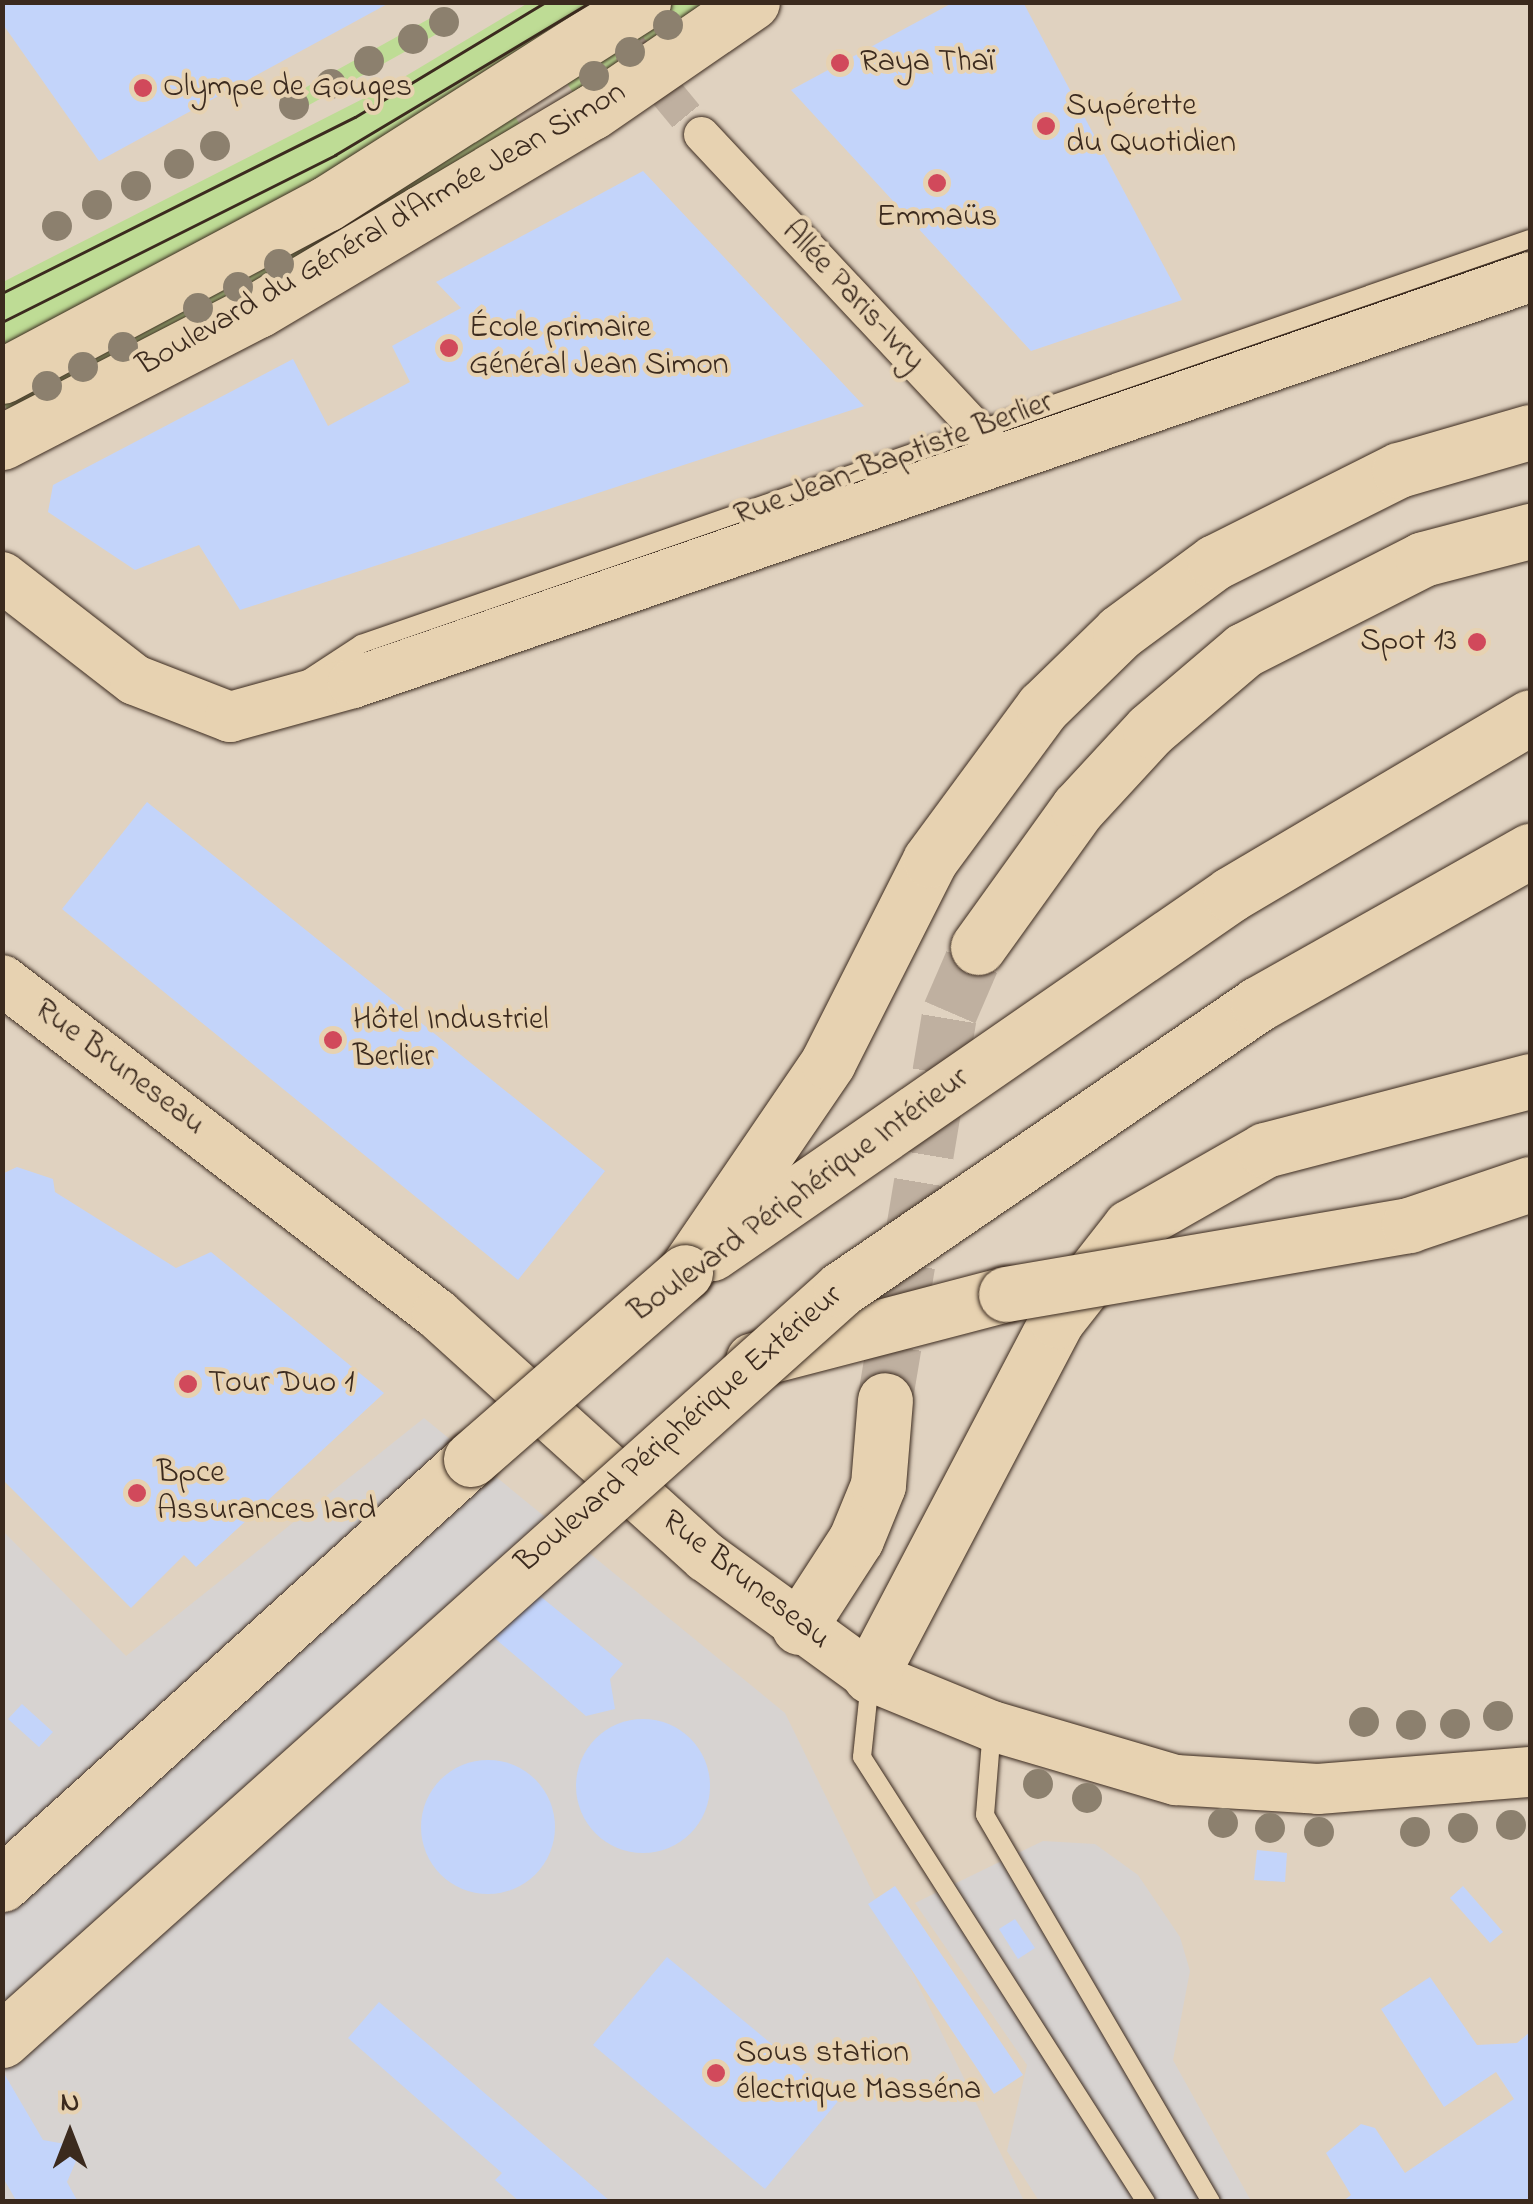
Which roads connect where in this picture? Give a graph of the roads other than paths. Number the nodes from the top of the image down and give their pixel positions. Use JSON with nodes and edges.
{"nodes":[{"id":1,"x":643,"y":2,"type":"edge"},
{"id":2,"x":752,"y":2,"type":"edge"},
{"id":3,"x":701,"y":134,"type":"tunnel mouth"},
{"id":4,"x":1530,"y":239,"type":"edge"},
{"id":5,"x":1530,"y":277,"type":"edge"},
{"id":6,"x":2,"y":376,"type":"edge"},
{"id":7,"x":1530,"y":432,"type":"edge"},
{"id":8,"x":2,"y":442,"type":"edge"},
{"id":9,"x":991,"y":444,"type":"junction"},
{"id":10,"x":1530,"y":531,"type":"edge"},
{"id":11,"x":2,"y":577,"type":"edge"},
{"id":12,"x":1530,"y":716,"type":"edge"},
{"id":13,"x":1530,"y":851,"type":"edge"},
{"id":14,"x":978,"y":947,"type":"tunnel mouth"},
{"id":15,"x":2,"y":980,"type":"edge"},
{"id":16,"x":1530,"y":1081,"type":"edge"},
{"id":17,"x":1530,"y":1184,"type":"edge"},
{"id":18,"x":685,"y":1272,"type":"junction"},
{"id":19,"x":750,"y":1361,"type":"junction"},
{"id":20,"x":885,"y":1400,"type":"tunnel mouth"},
{"id":21,"x":799,"y":1628,"type":"junction"},
{"id":22,"x":870,"y":1676,"type":"junction"},
{"id":23,"x":992,"y":1726,"type":"junction"},
{"id":24,"x":1530,"y":1772,"type":"edge"},
{"id":25,"x":2,"y":1884,"type":"edge"},
{"id":26,"x":2,"y":2040,"type":"edge"},
{"id":27,"x":1146,"y":2202,"type":"edge"},
{"id":28,"x":1211,"y":2202,"type":"edge"}],
"edges":[{"from":1,"to":6,"type":"main road","name":"Boulevard du Général d'Armée Jean Simon"},
{"from":2,"to":8,"type":"main road","name":"Boulevard du Général d'Armée Jean Simon"},
{"from":3,"to":9,"type":"street","name":"Allée Paris-Ivry"},
{"from":4,"to":9,"type":"lane","name":"Rue Jean-Baptiste Berlier"},
{"from":5,"to":9,"type":"main road","name":"Rue Jean-Baptiste Berlier"},
{"from":7,"to":18,"type":"main road"},
{"from":9,"to":11,"type":"main road","name":"Rue Jean-Baptiste Berlier"},
{"from":10,"to":14,"type":"main road"},
{"from":12,"to":18,"type":"main road","name":"Boulevard Périphérique Intérieur"},
{"from":13,"to":19,"type":"main road","name":"Boulevard Périphérique Extérieur","bridge":true},
{"from":15,"to":21,"type":"main road","name":"Rue Bruneseau"},
{"from":16,"to":22,"type":"main road"},
{"from":17,"to":19,"type":"main road","bridge":true},
{"from":18,"to":25,"type":"main road","name":"Boulevard Périphérique Intérieur","bridge":true},
{"from":19,"to":26,"type":"main road","name":"Boulevard Périphérique Extérieur","bridge":true},
{"from":20,"to":21,"type":"main road"},
{"from":21,"to":22,"type":"main road","name":"Rue Bruneseau"},
{"from":22,"to":23,"type":"main road","name":"Rue Bruneseau"},
{"from":22,"to":27,"type":"lane"},
{"from":23,"to":24,"type":"main road","name":"Rue Bruneseau"},
{"from":23,"to":28,"type":"lane"}]}
